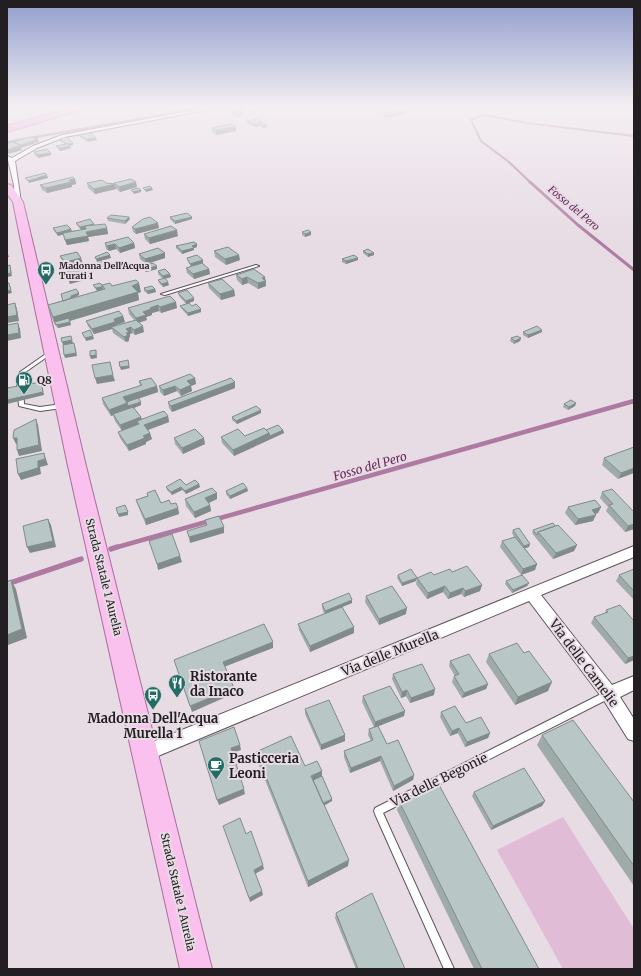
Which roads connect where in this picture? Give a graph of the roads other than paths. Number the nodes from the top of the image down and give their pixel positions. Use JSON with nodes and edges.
{"nodes":[{"id":1,"x":27,"y":152,"type":"edge"},
{"id":2,"x":10,"y":163,"type":"edge"},
{"id":3,"x":12,"y":195,"type":"edge"},
{"id":4,"x":257,"y":266,"type":"dead end"},
{"id":5,"x":163,"y":294,"type":"dead end"},
{"id":6,"x":52,"y":352,"type":"junction"},
{"id":7,"x":64,"y":406,"type":"junction"},
{"id":8,"x":634,"y":552,"type":"edge"},
{"id":9,"x":532,"y":594,"type":"junction"},
{"id":10,"x":634,"y":683,"type":"edge"},
{"id":11,"x":609,"y":694,"type":"junction"},
{"id":12,"x":634,"y":733,"type":"edge"},
{"id":13,"x":146,"y":753,"type":"junction"},
{"id":14,"x":196,"y":969,"type":"edge"},
{"id":15,"x":449,"y":969,"type":"edge"}],
"edges":[{"from":1,"to":2,"type":"street"},
{"from":2,"to":3,"type":"street"},
{"from":3,"to":6,"type":"main road","name":"Strada Statale 1 Aurelia"},
{"from":4,"to":5,"type":"lane"},
{"from":6,"to":7,"type":"main road","name":"Strada Statale 1 Aurelia"},
{"from":6,"to":7,"type":"lane"},
{"from":7,"to":13,"type":"main road","name":"Strada Statale 1 Aurelia"},
{"from":8,"to":9,"type":"street","name":"Via delle Murella"},
{"from":9,"to":11,"type":"street","name":"Via delle Camelie"},
{"from":9,"to":13,"type":"street","name":"Via delle Murella"},
{"from":10,"to":11,"type":"street","name":"Via delle Begonie"},
{"from":11,"to":12,"type":"street","name":"Via delle Camelie"},
{"from":11,"to":15,"type":"lane","name":"Via delle Begonie"},
{"from":13,"to":14,"type":"main road","name":"Strada Statale 1 Aurelia"}]}
